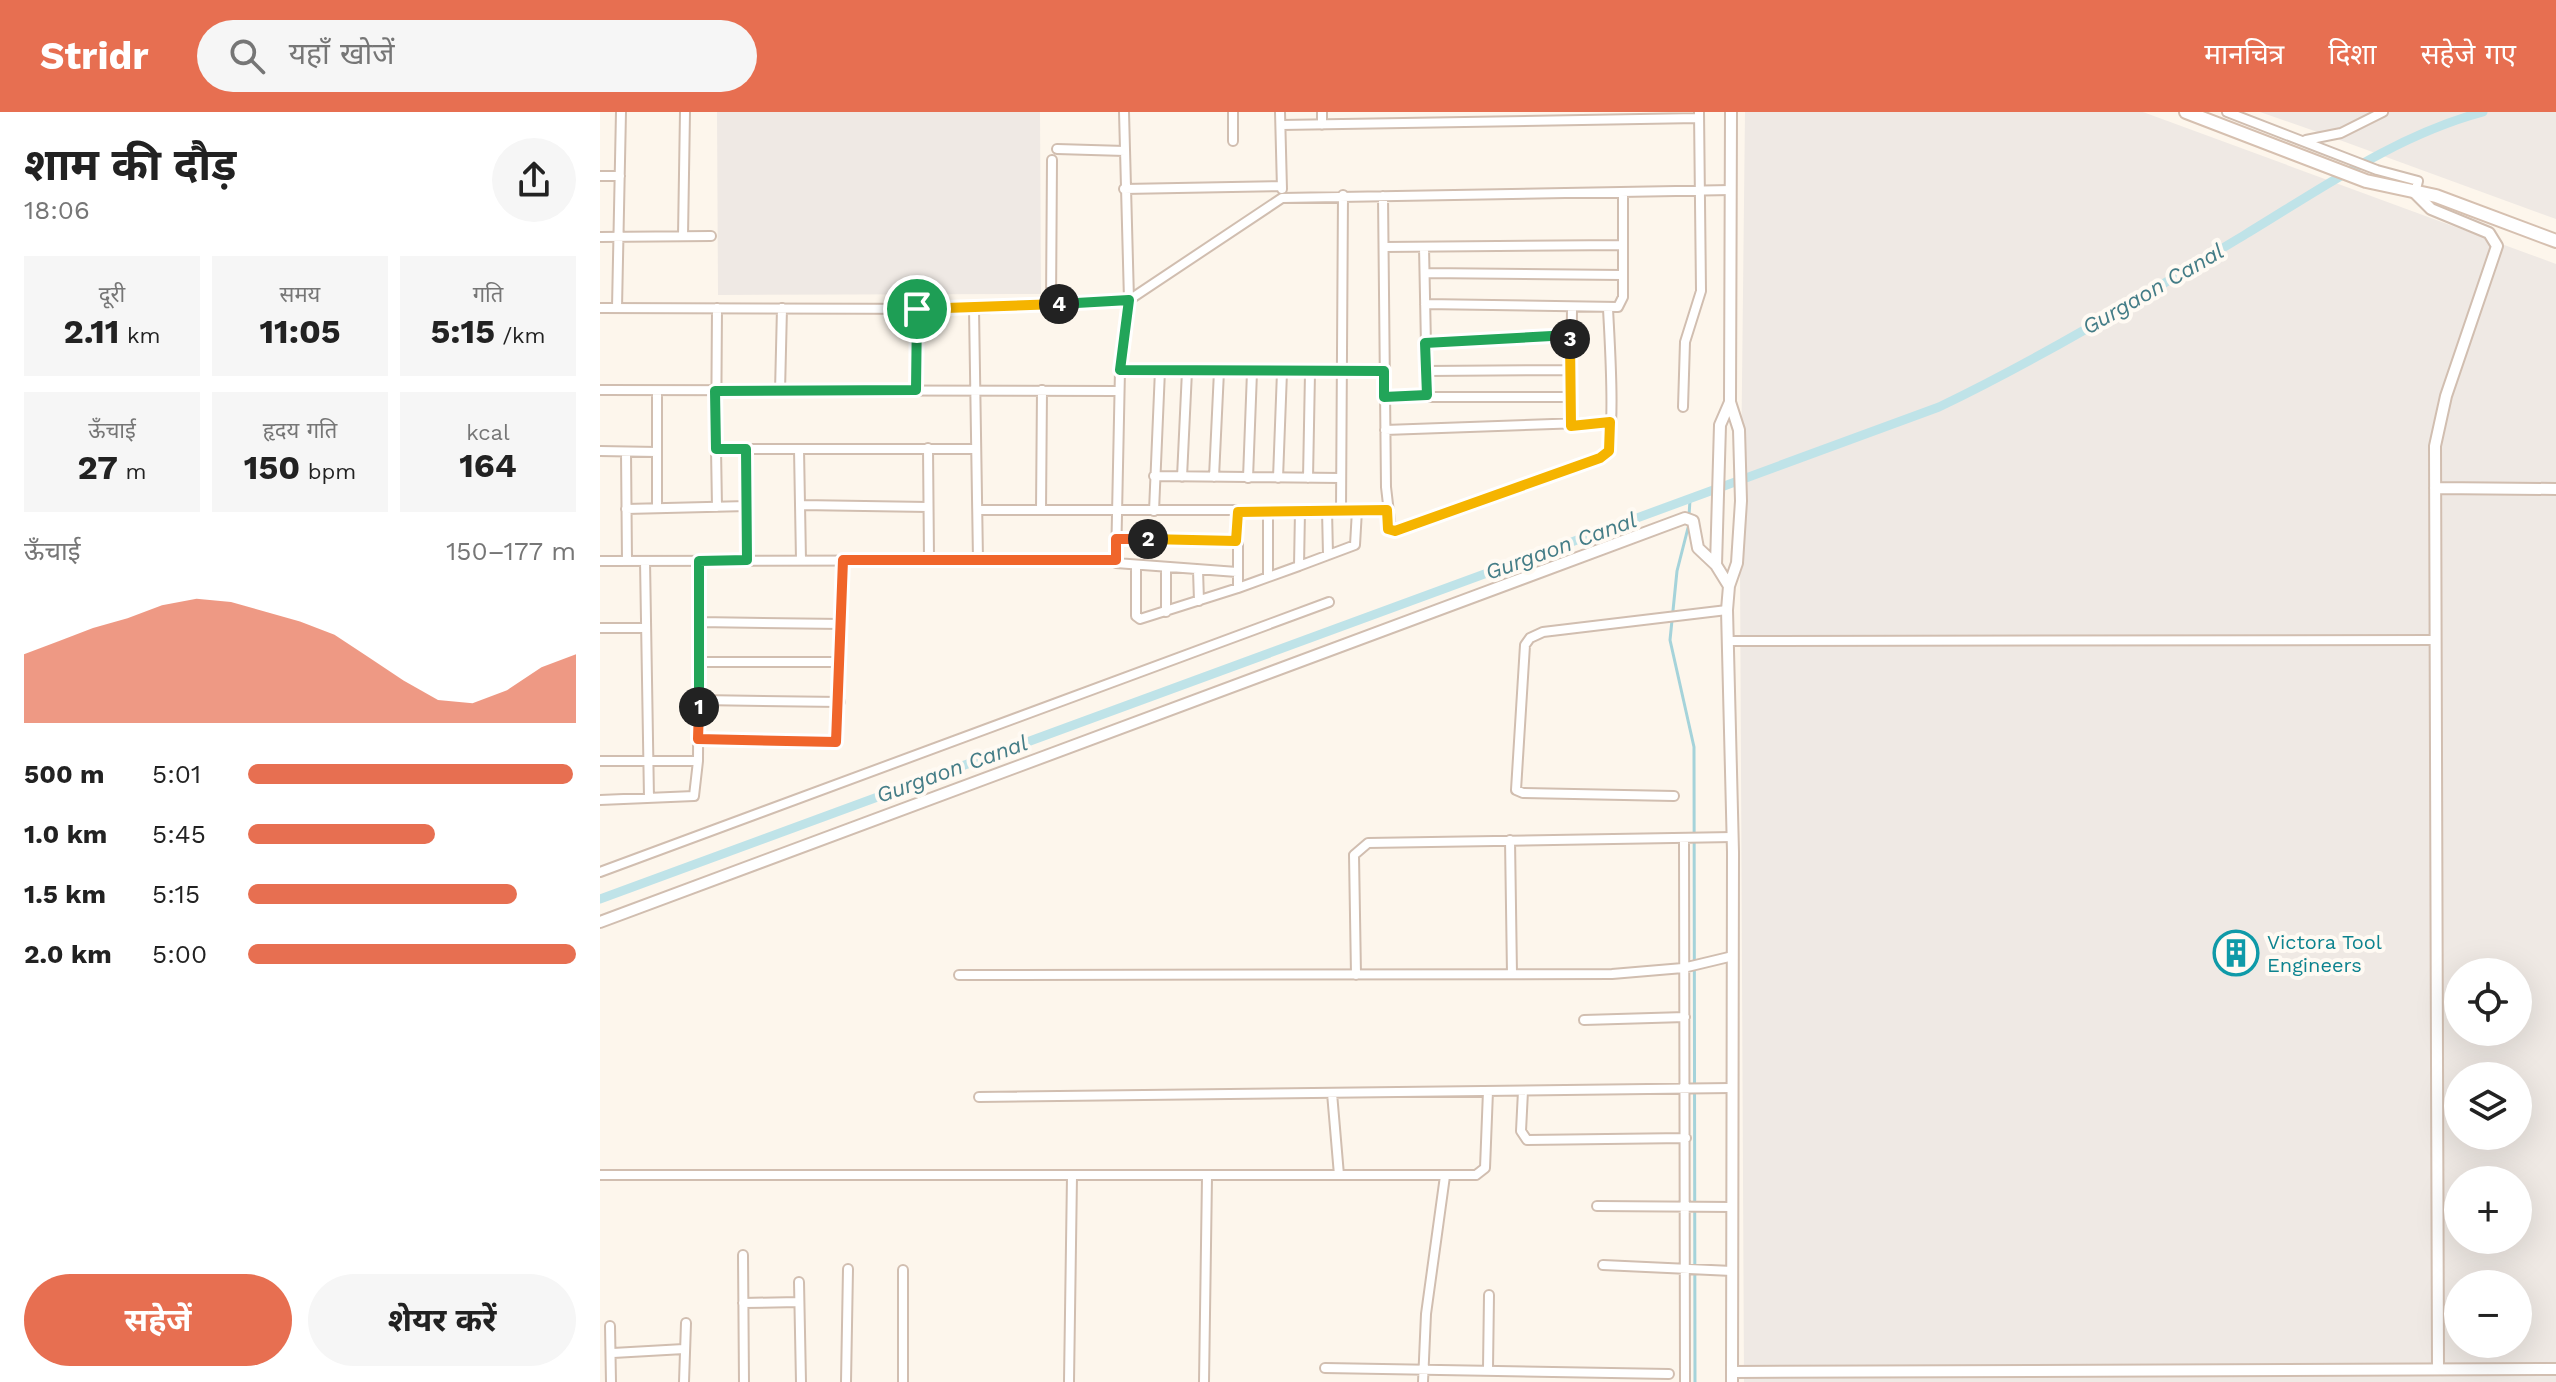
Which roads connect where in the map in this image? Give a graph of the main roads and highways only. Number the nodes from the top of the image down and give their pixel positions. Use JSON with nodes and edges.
{"nodes":[{"id":1,"x":2186,"y":112,"type":"edge"},
{"id":2,"x":2556,"y":241,"type":"edge"}],
"edges":[{"from":1,"to":2,"type":"main road"}]}
